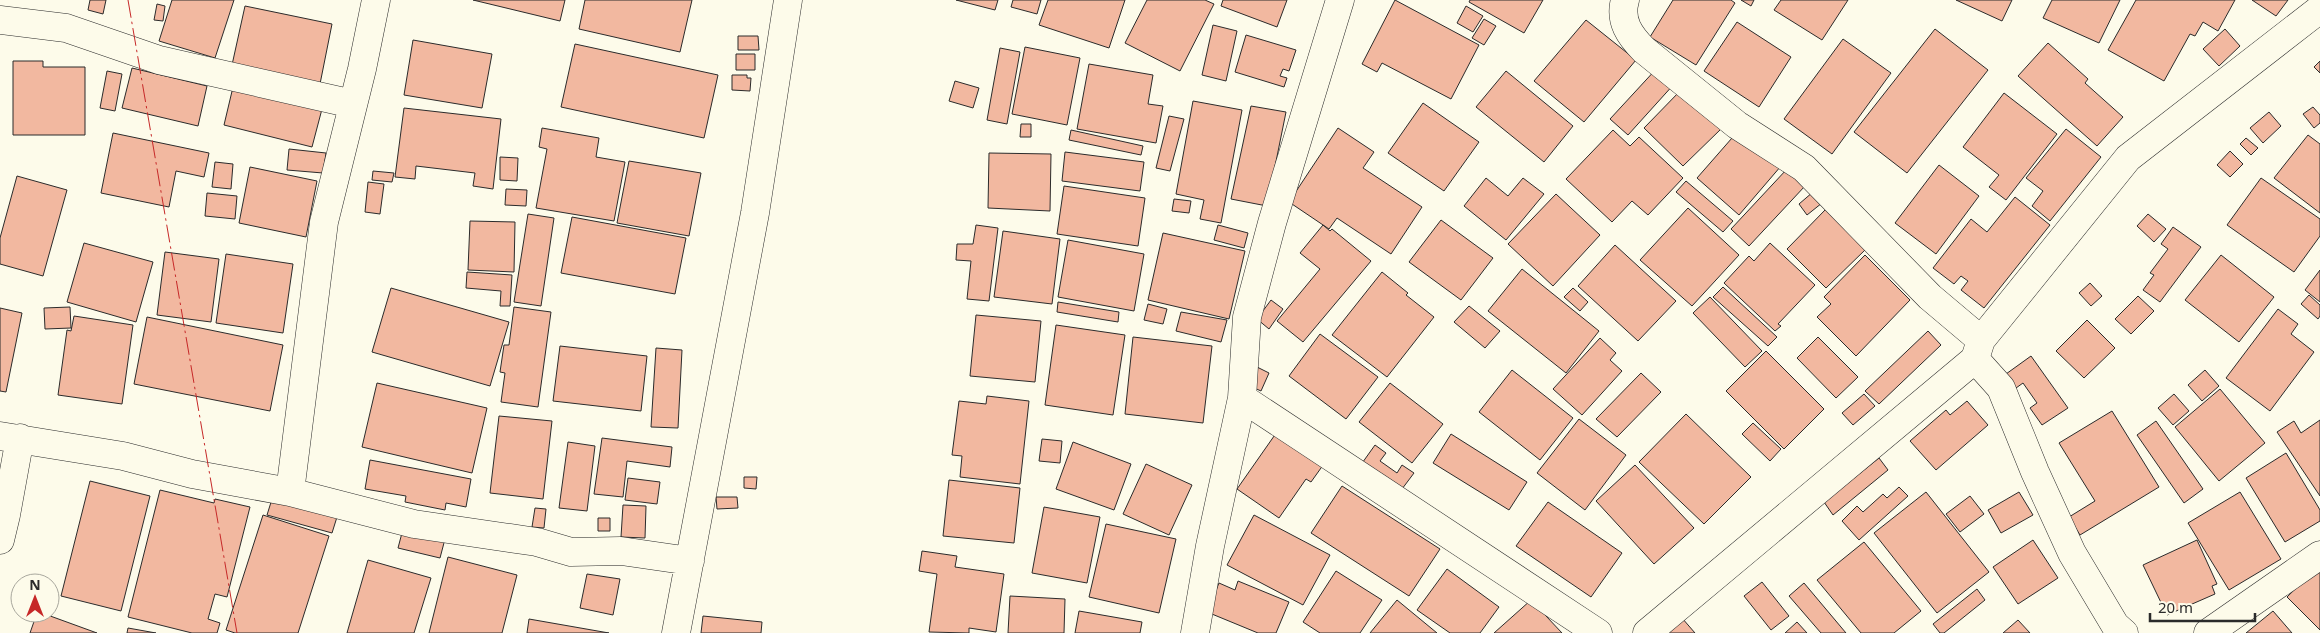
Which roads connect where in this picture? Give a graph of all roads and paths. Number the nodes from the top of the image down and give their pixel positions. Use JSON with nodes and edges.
{"nodes":[{"id":1,"x":376,"y":0,"type":"edge"},
{"id":2,"x":788,"y":0,"type":"edge"},
{"id":3,"x":1340,"y":0,"type":"edge"},
{"id":4,"x":1626,"y":0,"type":"edge"},
{"id":5,"x":2320,"y":9,"type":"edge"},
{"id":6,"x":0,"y":20,"type":"edge"},
{"id":7,"x":353,"y":104,"type":"junction"},
{"id":8,"x":1978,"y":349,"type":"junction"},
{"id":9,"x":1242,"y":398,"type":"junction"},
{"id":10,"x":10,"y":437,"type":"edge"},
{"id":11,"x":290,"y":492,"type":"junction"},
{"id":12,"x":0,"y":540,"type":"edge"},
{"id":13,"x":2320,"y":555,"type":"edge"},
{"id":14,"x":690,"y":561,"type":"junction"},
{"id":15,"x":676,"y":633,"type":"edge"},
{"id":16,"x":1195,"y":633,"type":"edge"},
{"id":17,"x":1598,"y":633,"type":"edge"},
{"id":18,"x":1647,"y":633,"type":"edge"},
{"id":19,"x":2124,"y":633,"type":"edge"},
{"id":20,"x":2208,"y":633,"type":"edge"}],
"edges":[{"from":1,"to":7,"type":"street"},
{"from":2,"to":14,"type":"street"},
{"from":3,"to":9,"type":"street"},
{"from":4,"to":8,"type":"street"},
{"from":5,"to":8,"type":"street"},
{"from":6,"to":7,"type":"street"},
{"from":7,"to":11,"type":"street"},
{"from":8,"to":18,"type":"street"},
{"from":8,"to":19,"type":"street"},
{"from":9,"to":16,"type":"street"},
{"from":9,"to":17,"type":"street"},
{"from":10,"to":11,"type":"street"},
{"from":10,"to":12,"type":"street"},
{"from":11,"to":14,"type":"street"},
{"from":13,"to":20,"type":"street"},
{"from":14,"to":15,"type":"street"}]}
